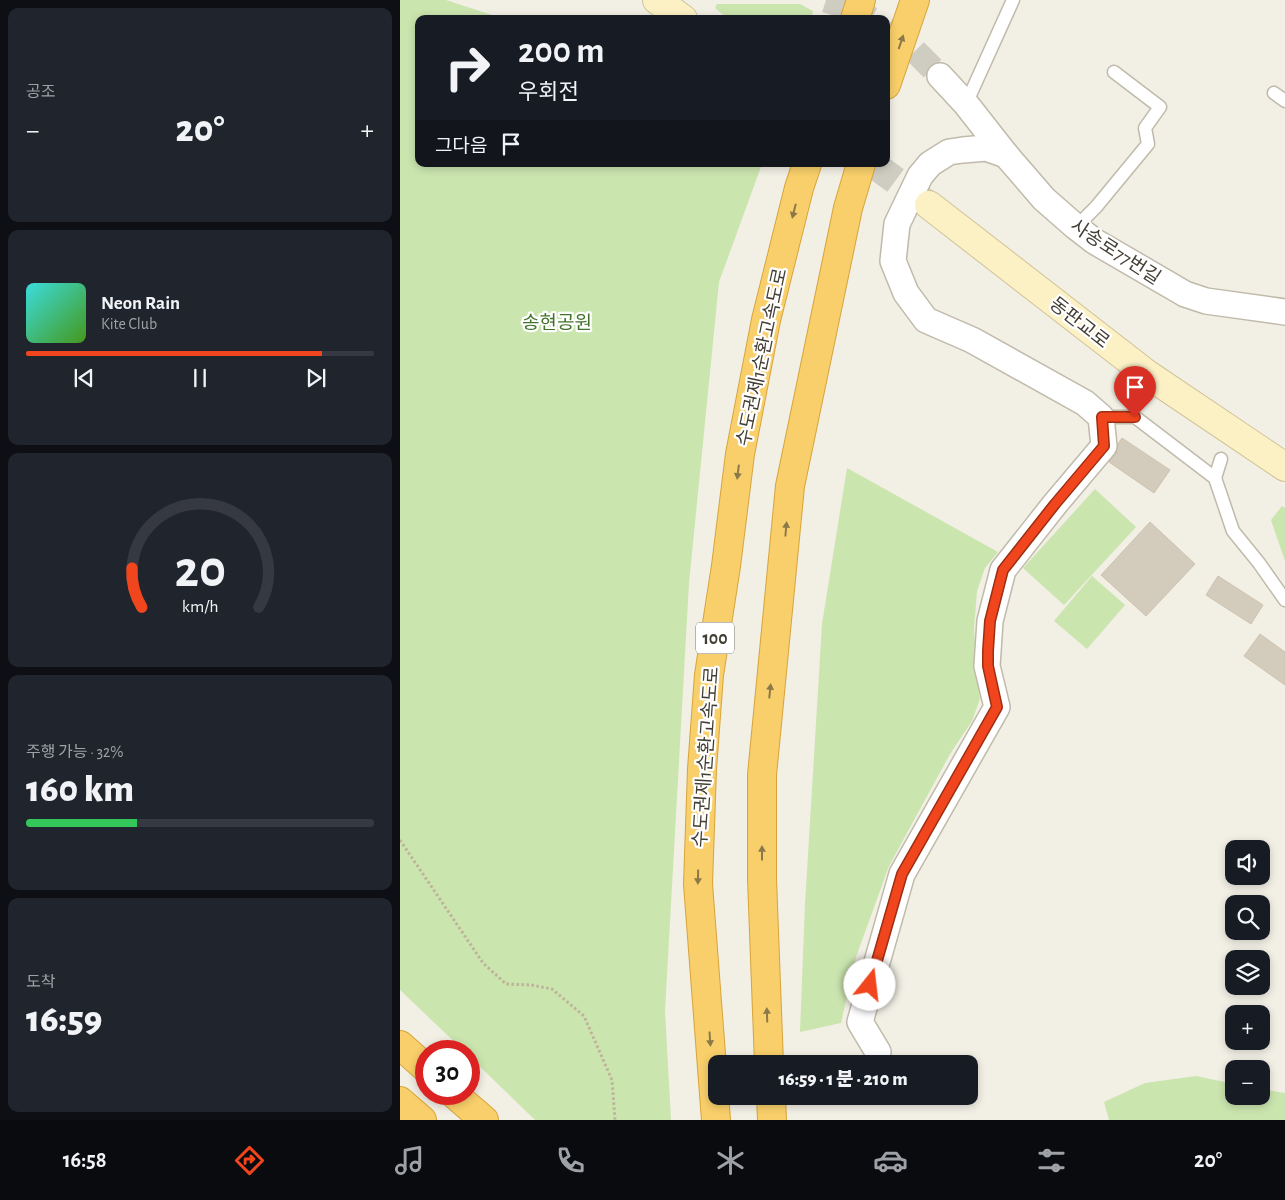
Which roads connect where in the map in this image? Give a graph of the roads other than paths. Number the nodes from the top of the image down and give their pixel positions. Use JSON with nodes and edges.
{"nodes":[{"id":1,"x":657,"y":0,"type":"edge"},
{"id":2,"x":861,"y":0,"type":"edge"},
{"id":3,"x":915,"y":0,"type":"edge"},
{"id":4,"x":1013,"y":0,"type":"edge"},
{"id":5,"x":677,"y":15,"type":"edge"},
{"id":6,"x":856,"y":15,"type":"edge"},
{"id":7,"x":890,"y":72,"type":"edge"},
{"id":8,"x":1114,"y":72,"type":"dead end"},
{"id":9,"x":940,"y":76,"type":"tunnel mouth"},
{"id":10,"x":1274,"y":93,"type":"dead end"},
{"id":11,"x":1285,"y":102,"type":"edge"},
{"id":12,"x":966,"y":104,"type":"junction"},
{"id":13,"x":1006,"y":155,"type":"junction"},
{"id":14,"x":806,"y":167,"type":"edge"},
{"id":15,"x":860,"y":167,"type":"edge"},
{"id":16,"x":929,"y":205,"type":"tunnel mouth"},
{"id":17,"x":1076,"y":227,"type":"junction"},
{"id":18,"x":1285,"y":312,"type":"edge"},
{"id":19,"x":1102,"y":417,"type":"junction"},
{"id":20,"x":1221,"y":459,"type":"dead end"},
{"id":21,"x":1285,"y":467,"type":"edge"},
{"id":22,"x":1215,"y":478,"type":"junction"},
{"id":23,"x":1285,"y":600,"type":"edge"},
{"id":24,"x":400,"y":1045,"type":"edge"},
{"id":25,"x":878,"y":1052,"type":"dead end"},
{"id":26,"x":770,"y":1055,"type":"edge"},
{"id":27,"x":415,"y":1058,"type":"edge"},
{"id":28,"x":400,"y":1101,"type":"edge"},
{"id":29,"x":467,"y":1105,"type":"edge"},
{"id":30,"x":771,"y":1105,"type":"edge"},
{"id":31,"x":422,"y":1120,"type":"edge"},
{"id":32,"x":484,"y":1120,"type":"edge"},
{"id":33,"x":716,"y":1120,"type":"edge"},
{"id":34,"x":772,"y":1120,"type":"edge"}],
"edges":[{"from":1,"to":5,"type":"main road"},
{"from":2,"to":6,"type":"highway"},
{"from":7,"to":3,"type":"highway","one_way":true},
{"from":4,"to":12,"type":"lane"},
{"from":8,"to":17,"type":"lane"},
{"from":9,"to":12,"type":"street","name":"사송로77번길"},
{"from":10,"to":11,"type":"lane"},
{"from":12,"to":13,"type":"street","name":"사송로77번길"},
{"from":13,"to":17,"type":"street","name":"사송로77번길"},
{"from":13,"to":19,"type":"street"},
{"from":14,"to":33,"type":"highway","name":"수도권제1순환고속도로","number":"100","one_way":true},
{"from":26,"to":15,"type":"highway","one_way":true},
{"from":16,"to":21,"type":"main road","name":"동판교로"},
{"from":17,"to":18,"type":"street","name":"사송로77번길"},
{"from":19,"to":22,"type":"lane"},
{"from":19,"to":25,"type":"street"},
{"from":20,"to":22,"type":"lane"},
{"from":22,"to":23,"type":"lane"},
{"from":24,"to":27,"type":"highway"},
{"from":28,"to":31,"type":"highway"},
{"from":29,"to":32,"type":"highway"},
{"from":30,"to":34,"type":"highway"}]}
